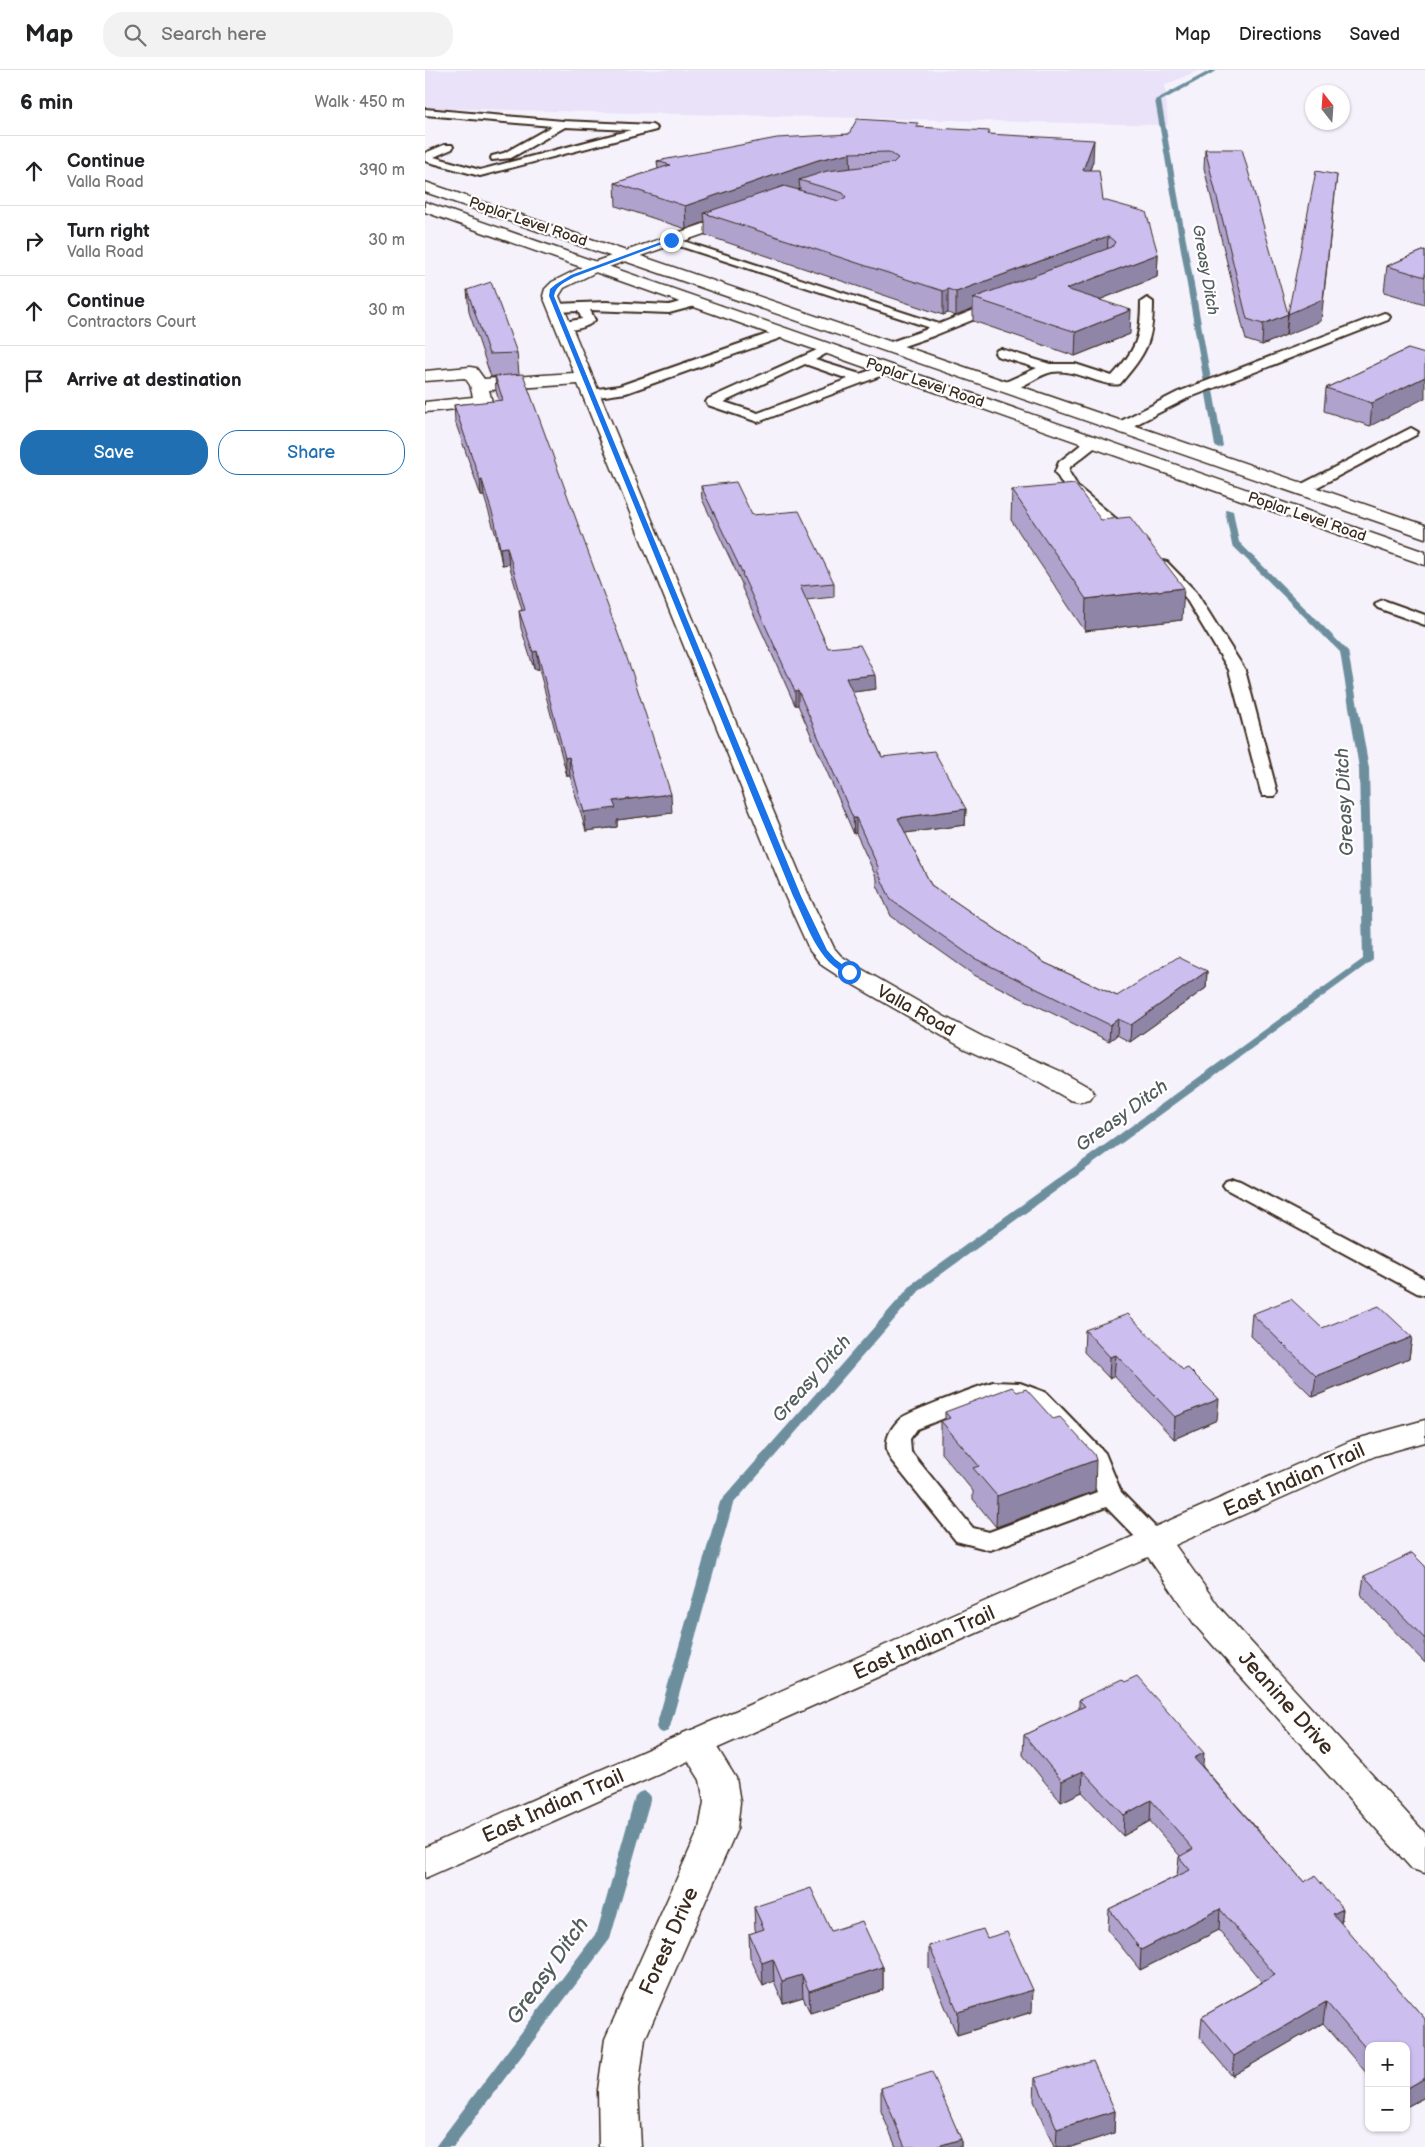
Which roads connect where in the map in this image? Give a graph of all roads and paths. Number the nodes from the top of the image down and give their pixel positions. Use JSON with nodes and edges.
{"nodes":[{"id":1,"x":425,"y":112,"type":"edge"},
{"id":2,"x":499,"y":118,"type":"junction"},
{"id":3,"x":559,"y":126,"type":"junction"},
{"id":4,"x":486,"y":127,"type":"dead end"},
{"id":5,"x":526,"y":133,"type":"dead end"},
{"id":6,"x":614,"y":138,"type":"junction"},
{"id":7,"x":536,"y":139,"type":"junction"},
{"id":8,"x":447,"y":147,"type":"dead end"},
{"id":9,"x":574,"y":149,"type":"junction"},
{"id":10,"x":507,"y":156,"type":"junction"},
{"id":11,"x":425,"y":158,"type":"edge"},
{"id":12,"x":532,"y":160,"type":"junction"},
{"id":13,"x":458,"y":168,"type":"junction"},
{"id":14,"x":425,"y":187,"type":"edge"},
{"id":15,"x":425,"y":207,"type":"edge"},
{"id":16,"x":754,"y":211,"type":"edge"},
{"id":17,"x":671,"y":240,"type":"junction"},
{"id":18,"x":625,"y":256,"type":"junction"},
{"id":19,"x":594,"y":267,"type":"junction"},
{"id":20,"x":695,"y":302,"type":"junction"},
{"id":21,"x":1007,"y":302,"type":"edge"},
{"id":22,"x":1147,"y":302,"type":"dead end"},
{"id":23,"x":582,"y":307,"type":"junction"},
{"id":24,"x":560,"y":317,"type":"junction"},
{"id":25,"x":1384,"y":317,"type":"dead end"},
{"id":26,"x":935,"y":330,"type":"junction"},
{"id":27,"x":782,"y":333,"type":"junction"},
{"id":28,"x":889,"y":347,"type":"junction"},
{"id":29,"x":828,"y":349,"type":"junction"},
{"id":30,"x":1001,"y":353,"type":"dead end"},
{"id":31,"x":804,"y":360,"type":"junction"},
{"id":32,"x":1049,"y":368,"type":"junction"},
{"id":33,"x":887,"y":369,"type":"junction"},
{"id":34,"x":425,"y":376,"type":"edge"},
{"id":35,"x":861,"y":379,"type":"junction"},
{"id":36,"x":479,"y":385,"type":"junction"},
{"id":37,"x":588,"y":386,"type":"junction"},
{"id":38,"x":1006,"y":387,"type":"junction"},
{"id":39,"x":425,"y":407,"type":"edge"},
{"id":40,"x":1119,"y":427,"type":"junction"},
{"id":41,"x":1411,"y":432,"type":"dead end"},
{"id":42,"x":1093,"y":442,"type":"junction"},
{"id":43,"x":1301,"y":490,"type":"junction"},
{"id":44,"x":1425,"y":532,"type":"edge"},
{"id":45,"x":1138,"y":544,"type":"edge"},
{"id":46,"x":1152,"y":554,"type":"edge"},
{"id":47,"x":1425,"y":559,"type":"edge"},
{"id":48,"x":1383,"y":605,"type":"dead end"},
{"id":49,"x":1425,"y":620,"type":"edge"},
{"id":50,"x":1269,"y":792,"type":"dead end"},
{"id":51,"x":1080,"y":1094,"type":"dead end"},
{"id":52,"x":1233,"y":1185,"type":"dead end"},
{"id":53,"x":1425,"y":1288,"type":"edge"},
{"id":54,"x":1425,"y":1431,"type":"edge"},
{"id":55,"x":1110,"y":1496,"type":"junction"},
{"id":56,"x":1155,"y":1542,"type":"junction"},
{"id":57,"x":695,"y":1743,"type":"junction"},
{"id":58,"x":1425,"y":1858,"type":"edge"},
{"id":59,"x":425,"y":1862,"type":"edge"},
{"id":60,"x":620,"y":2147,"type":"edge"}],
"edges":[{"from":1,"to":2,"type":"lane"},
{"from":2,"to":3,"type":"lane"},
{"from":2,"to":4,"type":"lane"},
{"from":3,"to":5,"type":"lane"},
{"from":3,"to":6,"type":"lane"},
{"from":3,"to":6,"type":"lane"},
{"from":3,"to":7,"type":"lane"},
{"from":6,"to":9,"type":"lane"},
{"from":7,"to":9,"type":"lane"},
{"from":7,"to":10,"type":"lane"},
{"from":8,"to":11,"type":"lane"},
{"from":9,"to":12,"type":"lane"},
{"from":10,"to":12,"type":"lane"},
{"from":10,"to":13,"type":"lane"},
{"from":11,"to":13,"type":"lane"},
{"from":12,"to":13,"type":"lane"},
{"from":14,"to":18,"type":"main road","name":"Poplar Level Road"},
{"from":15,"to":19,"type":"main road","name":"Poplar Level Road"},
{"from":16,"to":17,"type":"main road"},
{"from":17,"to":18,"type":"main road"},
{"from":17,"to":26,"type":"lane"},
{"from":18,"to":19,"type":"main road"},
{"from":18,"to":28,"type":"main road","name":"Poplar Level Road"},
{"from":19,"to":20,"type":"main road","name":"Poplar Level Road"},
{"from":19,"to":24,"type":"main road","name":"Valla Road"},
{"from":20,"to":23,"type":"lane"},
{"from":20,"to":27,"type":"main road","name":"Poplar Level Road"},
{"from":21,"to":26,"type":"lane"},
{"from":22,"to":32,"type":"lane"},
{"from":23,"to":24,"type":"lane"},
{"from":23,"to":24,"type":"lane"},
{"from":24,"to":37,"type":"main road","name":"Valla Road"},
{"from":25,"to":40,"type":"lane"},
{"from":26,"to":28,"type":"lane"},
{"from":27,"to":29,"type":"main road","name":"Poplar Level Road"},
{"from":27,"to":37,"type":"lane"},
{"from":28,"to":38,"type":"main road","name":"Poplar Level Road"},
{"from":29,"to":31,"type":"lane"},
{"from":29,"to":33,"type":"main road","name":"Poplar Level Road"},
{"from":30,"to":32,"type":"lane"},
{"from":31,"to":35,"type":"lane"},
{"from":31,"to":35,"type":"lane"},
{"from":32,"to":38,"type":"lane"},
{"from":33,"to":35,"type":"lane"},
{"from":33,"to":42,"type":"main road","name":"Poplar Level Road"},
{"from":34,"to":36,"type":"main road"},
{"from":36,"to":37,"type":"main road"},
{"from":36,"to":39,"type":"main road"},
{"from":37,"to":51,"type":"main road","name":"Valla Road"},
{"from":38,"to":40,"type":"main road","name":"Poplar Level Road"},
{"from":40,"to":43,"type":"main road","name":"Poplar Level Road"},
{"from":41,"to":43,"type":"lane"},
{"from":42,"to":45,"type":"lane"},
{"from":42,"to":47,"type":"main road","name":"Poplar Level Road"},
{"from":43,"to":44,"type":"main road","name":"Poplar Level Road"},
{"from":46,"to":50,"type":"lane"},
{"from":48,"to":49,"type":"lane"},
{"from":52,"to":53,"type":"lane"},
{"from":54,"to":56,"type":"main road","name":"East Indian Trail"},
{"from":55,"to":55,"type":"lane"},
{"from":55,"to":56,"type":"lane"},
{"from":56,"to":57,"type":"main road","name":"East Indian Trail"},
{"from":56,"to":58,"type":"main road","name":"Jeanine Drive"},
{"from":57,"to":59,"type":"main road","name":"East Indian Trail"},
{"from":57,"to":60,"type":"main road","name":"Forest Drive"}]}
